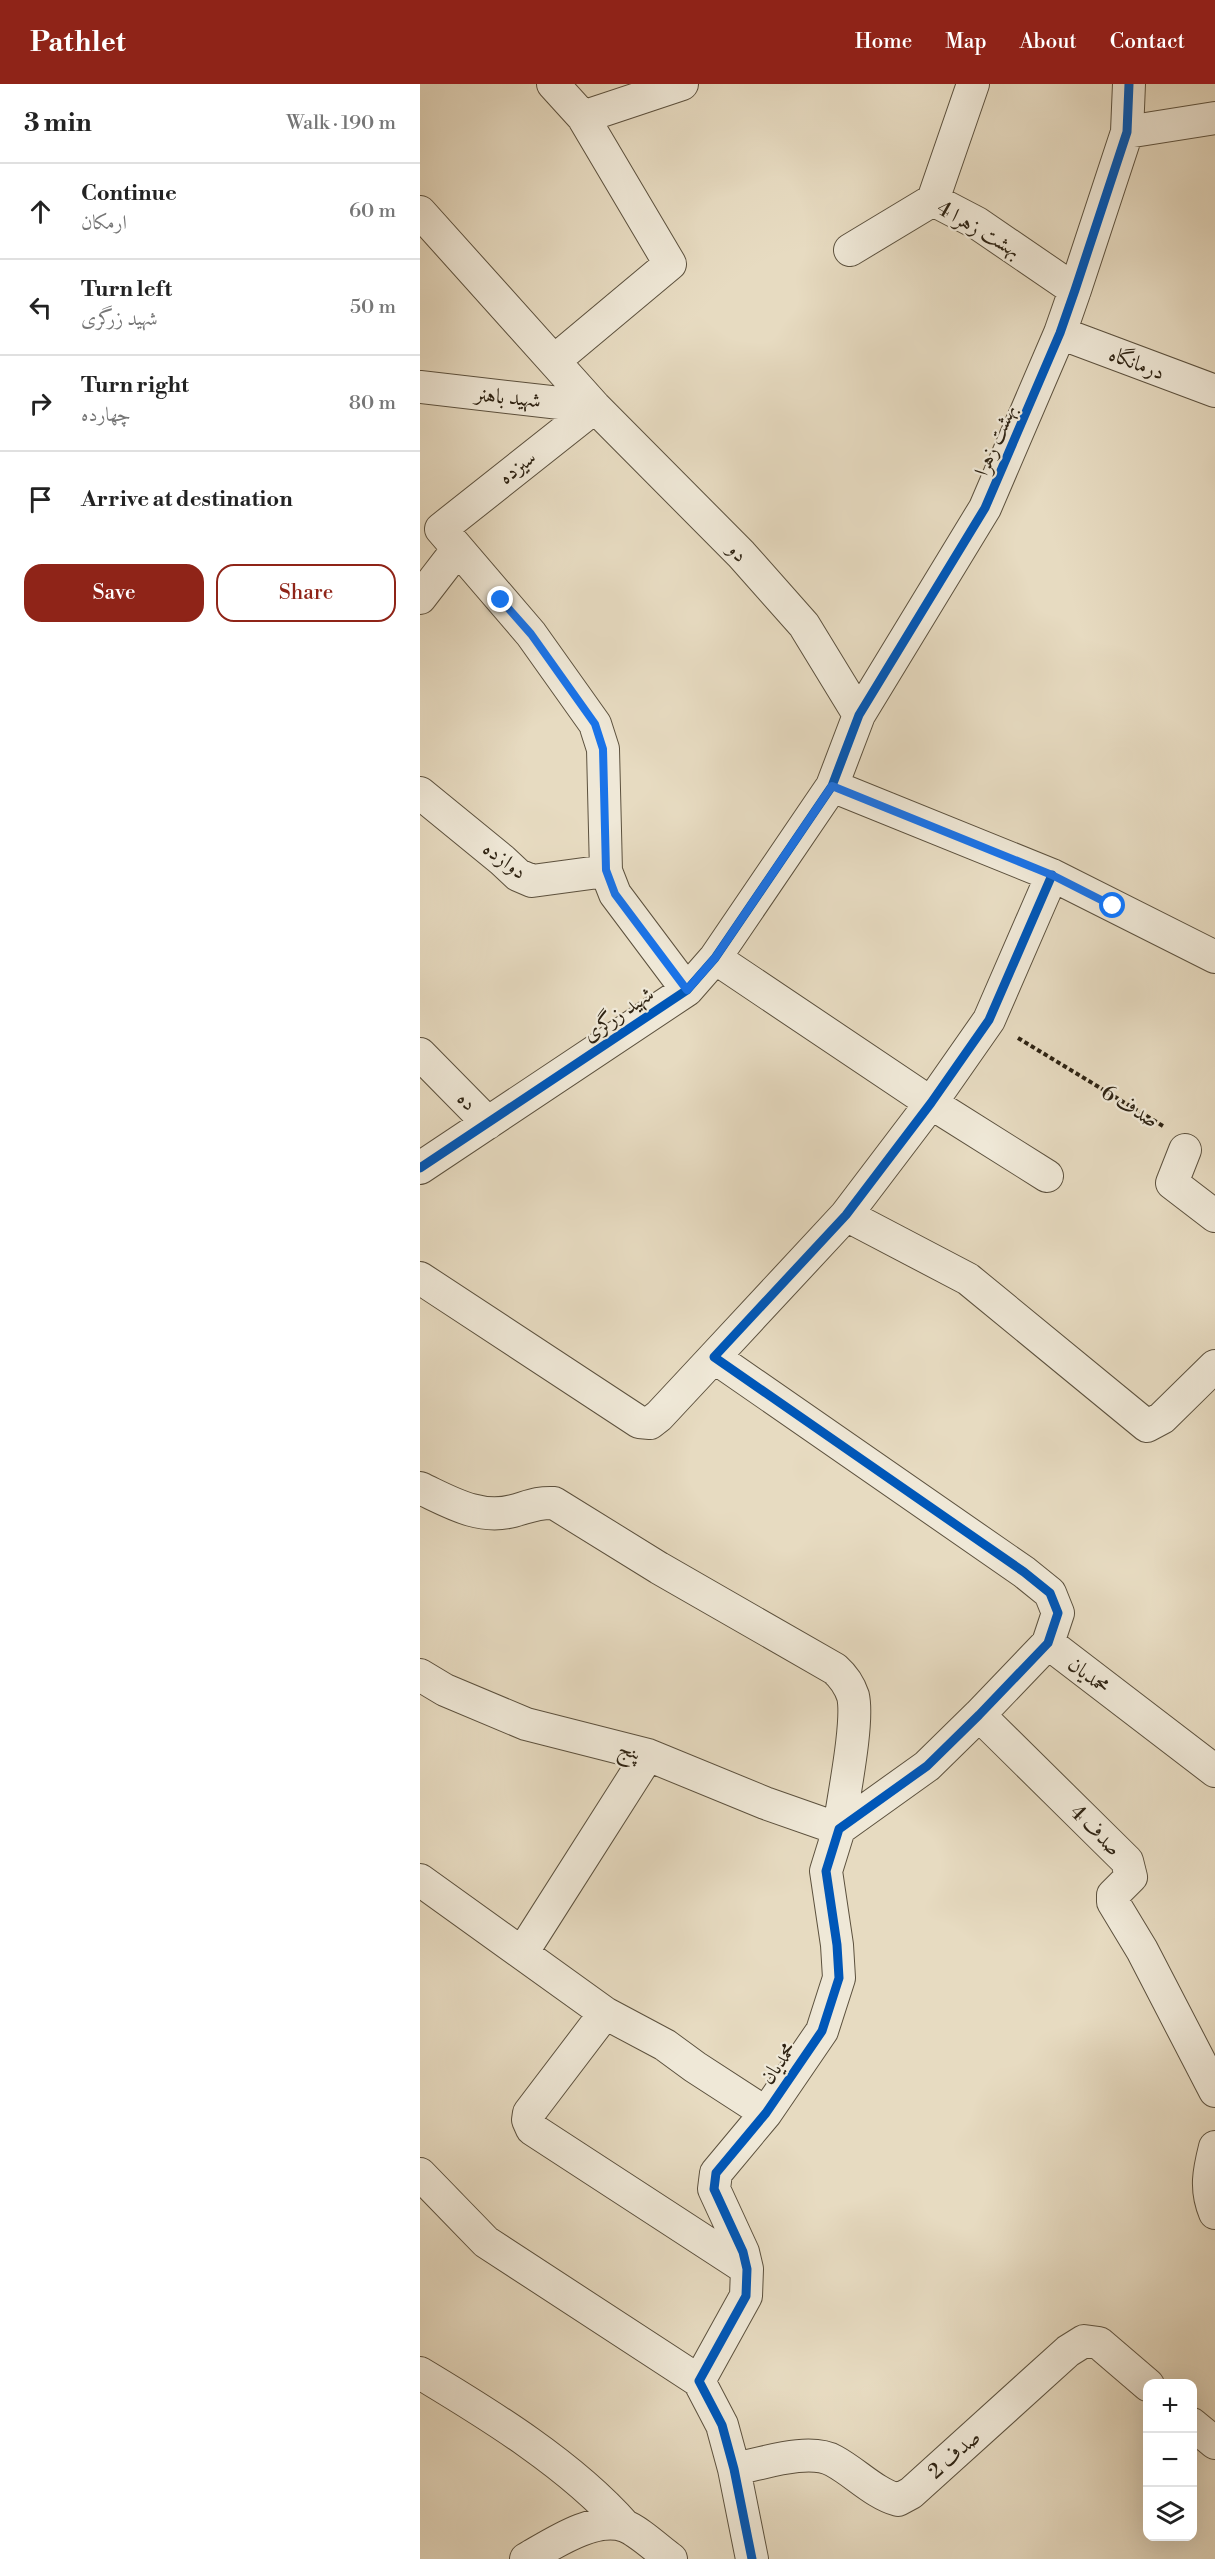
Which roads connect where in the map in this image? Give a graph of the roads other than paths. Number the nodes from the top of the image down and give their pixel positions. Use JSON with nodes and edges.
{"nodes":[{"id":1,"x":553,"y":84,"type":"edge"},
{"id":2,"x":682,"y":84,"type":"edge"},
{"id":3,"x":973,"y":84,"type":"edge"},
{"id":4,"x":1129,"y":84,"type":"edge"},
{"id":5,"x":583,"y":117,"type":"junction"},
{"id":6,"x":1215,"y":118,"type":"edge"},
{"id":7,"x":1127,"y":132,"type":"junction"},
{"id":8,"x":933,"y":200,"type":"junction"},
{"id":9,"x":420,"y":212,"type":"edge"},
{"id":10,"x":850,"y":250,"type":"dead end"},
{"id":11,"x":1075,"y":290,"type":"junction"},
{"id":12,"x":1060,"y":333,"type":"junction"},
{"id":13,"x":555,"y":362,"type":"junction"},
{"id":14,"x":1215,"y":391,"type":"edge"},
{"id":15,"x":423,"y":392,"type":"edge"},
{"id":16,"x":595,"y":407,"type":"junction"},
{"id":17,"x":449,"y":540,"type":"junction"},
{"id":18,"x":420,"y":598,"type":"edge"},
{"id":19,"x":859,"y":715,"type":"junction"},
{"id":20,"x":832,"y":786,"type":"junction"},
{"id":21,"x":420,"y":794,"type":"edge"},
{"id":22,"x":606,"y":870,"type":"junction"},
{"id":23,"x":1052,"y":875,"type":"junction"},
{"id":24,"x":1215,"y":957,"type":"edge"},
{"id":25,"x":715,"y":958,"type":"junction"},
{"id":26,"x":687,"y":990,"type":"junction"},
{"id":27,"x":420,"y":1054,"type":"edge"},
{"id":28,"x":931,"y":1103,"type":"junction"},
{"id":29,"x":488,"y":1123,"type":"junction"},
{"id":30,"x":1185,"y":1150,"type":"road end"},
{"id":31,"x":420,"y":1168,"type":"edge"},
{"id":32,"x":1047,"y":1176,"type":"dead end"},
{"id":33,"x":846,"y":1215,"type":"junction"},
{"id":34,"x":1215,"y":1216,"type":"edge"},
{"id":35,"x":420,"y":1278,"type":"edge"},
{"id":36,"x":714,"y":1357,"type":"junction"},
{"id":37,"x":1215,"y":1366,"type":"edge"},
{"id":38,"x":420,"y":1488,"type":"edge"},
{"id":39,"x":1048,"y":1643,"type":"junction"},
{"id":40,"x":420,"y":1675,"type":"edge"},
{"id":41,"x":979,"y":1715,"type":"junction"},
{"id":42,"x":648,"y":1755,"type":"junction"},
{"id":43,"x":1215,"y":1771,"type":"edge"},
{"id":44,"x":839,"y":1829,"type":"junction"},
{"id":45,"x":420,"y":1880,"type":"edge"},
{"id":46,"x":522,"y":1953,"type":"junction"},
{"id":47,"x":605,"y":2013,"type":"junction"},
{"id":48,"x":1215,"y":2091,"type":"edge"},
{"id":49,"x":766,"y":2112,"type":"junction"},
{"id":50,"x":1215,"y":2147,"type":"edge"},
{"id":51,"x":420,"y":2174,"type":"edge"},
{"id":52,"x":1215,"y":2213,"type":"edge"},
{"id":53,"x":747,"y":2270,"type":"junction"},
{"id":54,"x":420,"y":2373,"type":"edge"},
{"id":55,"x":699,"y":2380,"type":"junction"},
{"id":56,"x":1143,"y":2381,"type":"edge"},
{"id":57,"x":1197,"y":2428,"type":"edge"},
{"id":58,"x":1215,"y":2443,"type":"edge"},
{"id":59,"x":734,"y":2469,"type":"junction"},
{"id":60,"x":625,"y":2526,"type":"junction"},
{"id":61,"x":526,"y":2559,"type":"edge"},
{"id":62,"x":671,"y":2559,"type":"edge"},
{"id":63,"x":752,"y":2559,"type":"edge"}],
"edges":[{"from":1,"to":5,"type":"street"},
{"from":2,"to":5,"type":"street"},
{"from":3,"to":8,"type":"street"},
{"from":4,"to":7,"type":"street","name":"بهشت زهرا"},
{"from":5,"to":13,"type":"street"},
{"from":6,"to":7,"type":"street"},
{"from":7,"to":11,"type":"street","name":"بهشت زهرا"},
{"from":8,"to":10,"type":"street","name":"بهشت زهرا 4"},
{"from":8,"to":11,"type":"street","name":"بهشت زهرا 4"},
{"from":9,"to":13,"type":"street","name":"دو"},
{"from":11,"to":12,"type":"street","name":"بهشت زهرا"},
{"from":12,"to":14,"type":"street","name":"درمانگاه"},
{"from":12,"to":19,"type":"street","name":"بهشت زهرا"},
{"from":13,"to":16,"type":"street","name":"دو"},
{"from":15,"to":16,"type":"street","name":"شهید باهنر"},
{"from":16,"to":17,"type":"street","name":"سیزده"},
{"from":16,"to":19,"type":"street","name":"دو"},
{"from":17,"to":18,"type":"street","name":"سیزده"},
{"from":17,"to":22,"type":"street"},
{"from":19,"to":20,"type":"street","name":"بهشت زهرا"},
{"from":20,"to":23,"type":"street"},
{"from":20,"to":25,"type":"street","name":"شهید زرگری"},
{"from":21,"to":22,"type":"street","name":"دوازده"},
{"from":22,"to":26,"type":"street"},
{"from":23,"to":24,"type":"street"},
{"from":23,"to":28,"type":"street"},
{"from":25,"to":26,"type":"street","name":"شهید زرگری"},
{"from":25,"to":28,"type":"street"},
{"from":26,"to":29,"type":"street","name":"شهید زرگری"},
{"from":27,"to":29,"type":"street","name":"ده"},
{"from":28,"to":32,"type":"street"},
{"from":28,"to":33,"type":"street"},
{"from":29,"to":31,"type":"street","name":"شهید زرگری"},
{"from":30,"to":34,"type":"street"},
{"from":33,"to":36,"type":"street"},
{"from":33,"to":37,"type":"street"},
{"from":35,"to":36,"type":"street"},
{"from":36,"to":39,"type":"street"},
{"from":38,"to":44,"type":"street"},
{"from":39,"to":41,"type":"street","name":"محمدیان"},
{"from":39,"to":43,"type":"street","name":"محمدیان"},
{"from":40,"to":42,"type":"street","name":"پنج"},
{"from":41,"to":44,"type":"street","name":"محمدیان"},
{"from":41,"to":48,"type":"street","name":"صدف 4"},
{"from":42,"to":44,"type":"street","name":"پنج"},
{"from":42,"to":46,"type":"street"},
{"from":44,"to":49,"type":"street","name":"محمدیان"},
{"from":45,"to":46,"type":"street"},
{"from":46,"to":47,"type":"street"},
{"from":47,"to":49,"type":"street"},
{"from":47,"to":53,"type":"street"},
{"from":49,"to":53,"type":"street","name":"محمدیان"},
{"from":50,"to":52,"type":"street"},
{"from":51,"to":55,"type":"street"},
{"from":53,"to":55,"type":"street","name":"محمدیان"},
{"from":54,"to":60,"type":"street"},
{"from":55,"to":59,"type":"street"},
{"from":56,"to":59,"type":"street","name":"صدف 2"},
{"from":57,"to":58,"type":"street"},
{"from":59,"to":63,"type":"street"},
{"from":60,"to":61,"type":"street"},
{"from":60,"to":62,"type":"street"}]}
